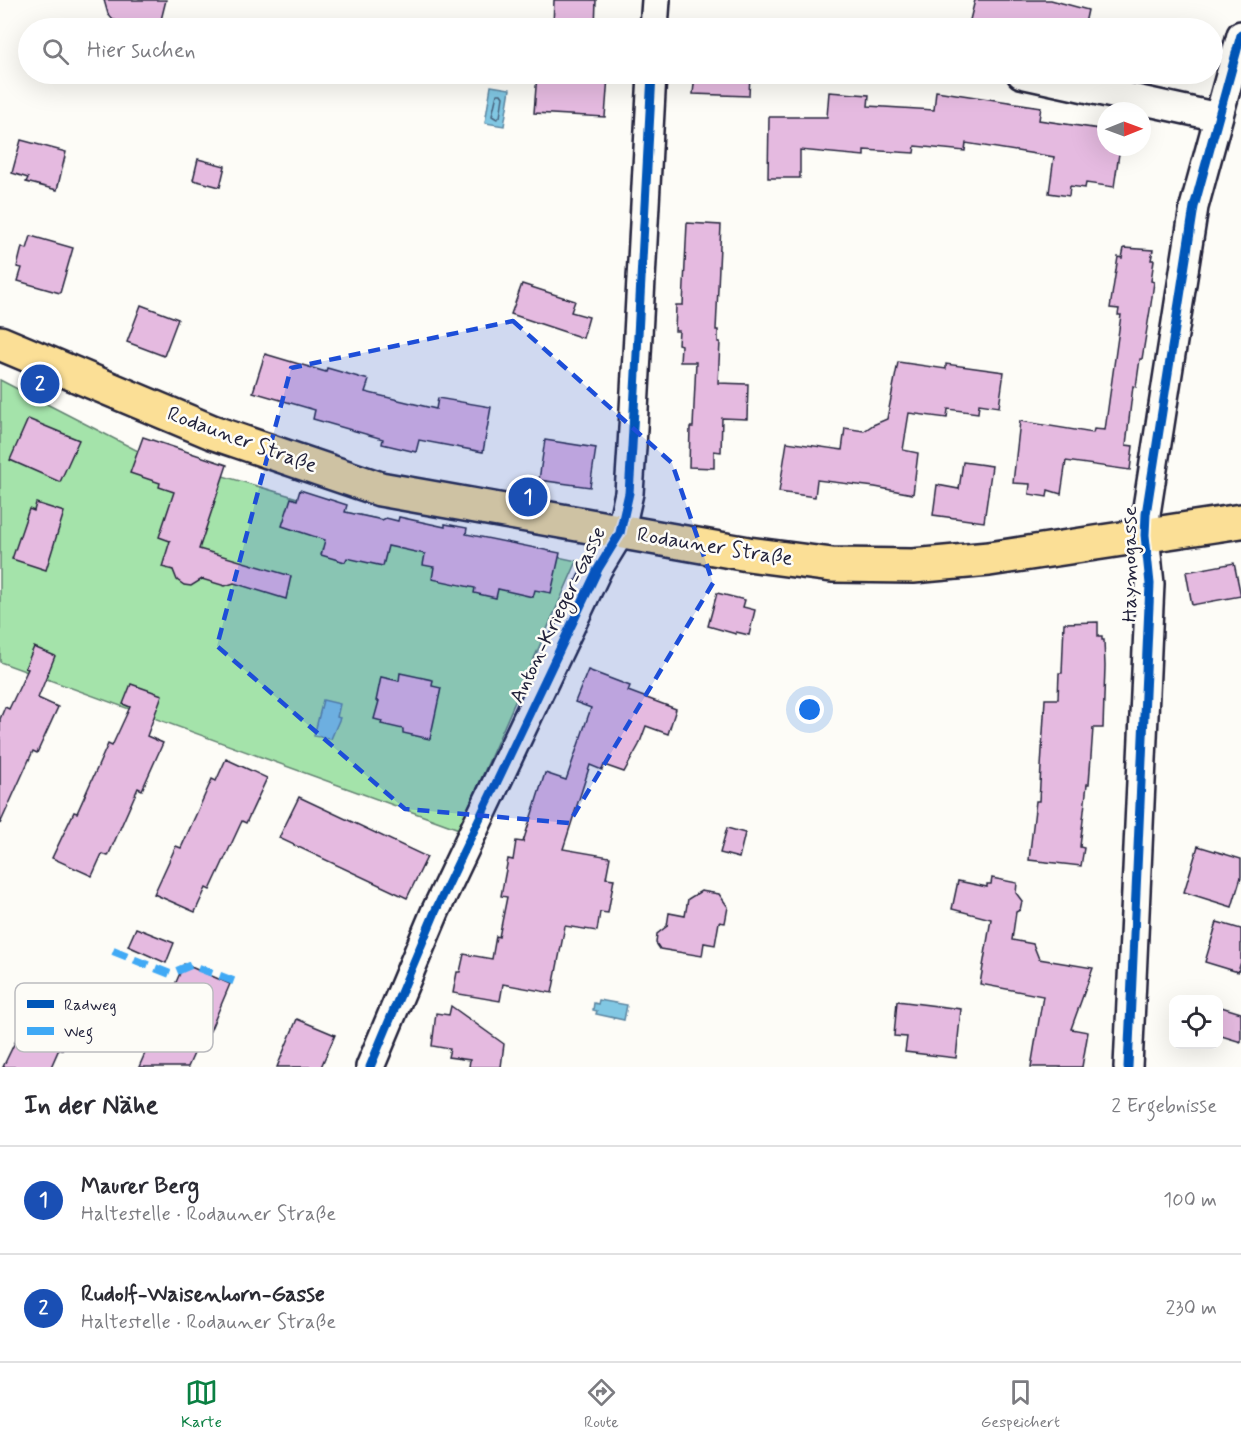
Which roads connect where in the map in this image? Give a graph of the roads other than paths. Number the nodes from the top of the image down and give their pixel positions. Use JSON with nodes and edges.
{"nodes":[{"id":1,"x":656,"y":0,"type":"edge"},
{"id":2,"x":655,"y":18,"type":"edge"},
{"id":3,"x":1241,"y":35,"type":"edge"},
{"id":4,"x":651,"y":84,"type":"edge"},
{"id":5,"x":1067,"y":84,"type":"edge"},
{"id":6,"x":1218,"y":117,"type":"junction"},
{"id":7,"x":0,"y":343,"type":"edge"},
{"id":8,"x":1241,"y":521,"type":"edge"},
{"id":9,"x":620,"y":533,"type":"junction"},
{"id":10,"x":1145,"y":535,"type":"junction"},
{"id":11,"x":370,"y":1067,"type":"edge"},
{"id":12,"x":1128,"y":1067,"type":"edge"}],
"edges":[{"from":1,"to":2,"type":"street"},
{"from":3,"to":6,"type":"street","name":"Haymogasse"},
{"from":4,"to":9,"type":"street","name":"Anton-Krieger-Gasse"},
{"from":5,"to":6,"type":"street"},
{"from":6,"to":10,"type":"street","name":"Haymogasse"},
{"from":7,"to":9,"type":"main road","name":"Rodauner Straße"},
{"from":8,"to":10,"type":"main road","name":"Rodauner Straße"},
{"from":9,"to":10,"type":"main road","name":"Rodauner Straße"},
{"from":9,"to":11,"type":"street","name":"Anton-Krieger-Gasse"},
{"from":10,"to":12,"type":"street","name":"Haymogasse"}]}
